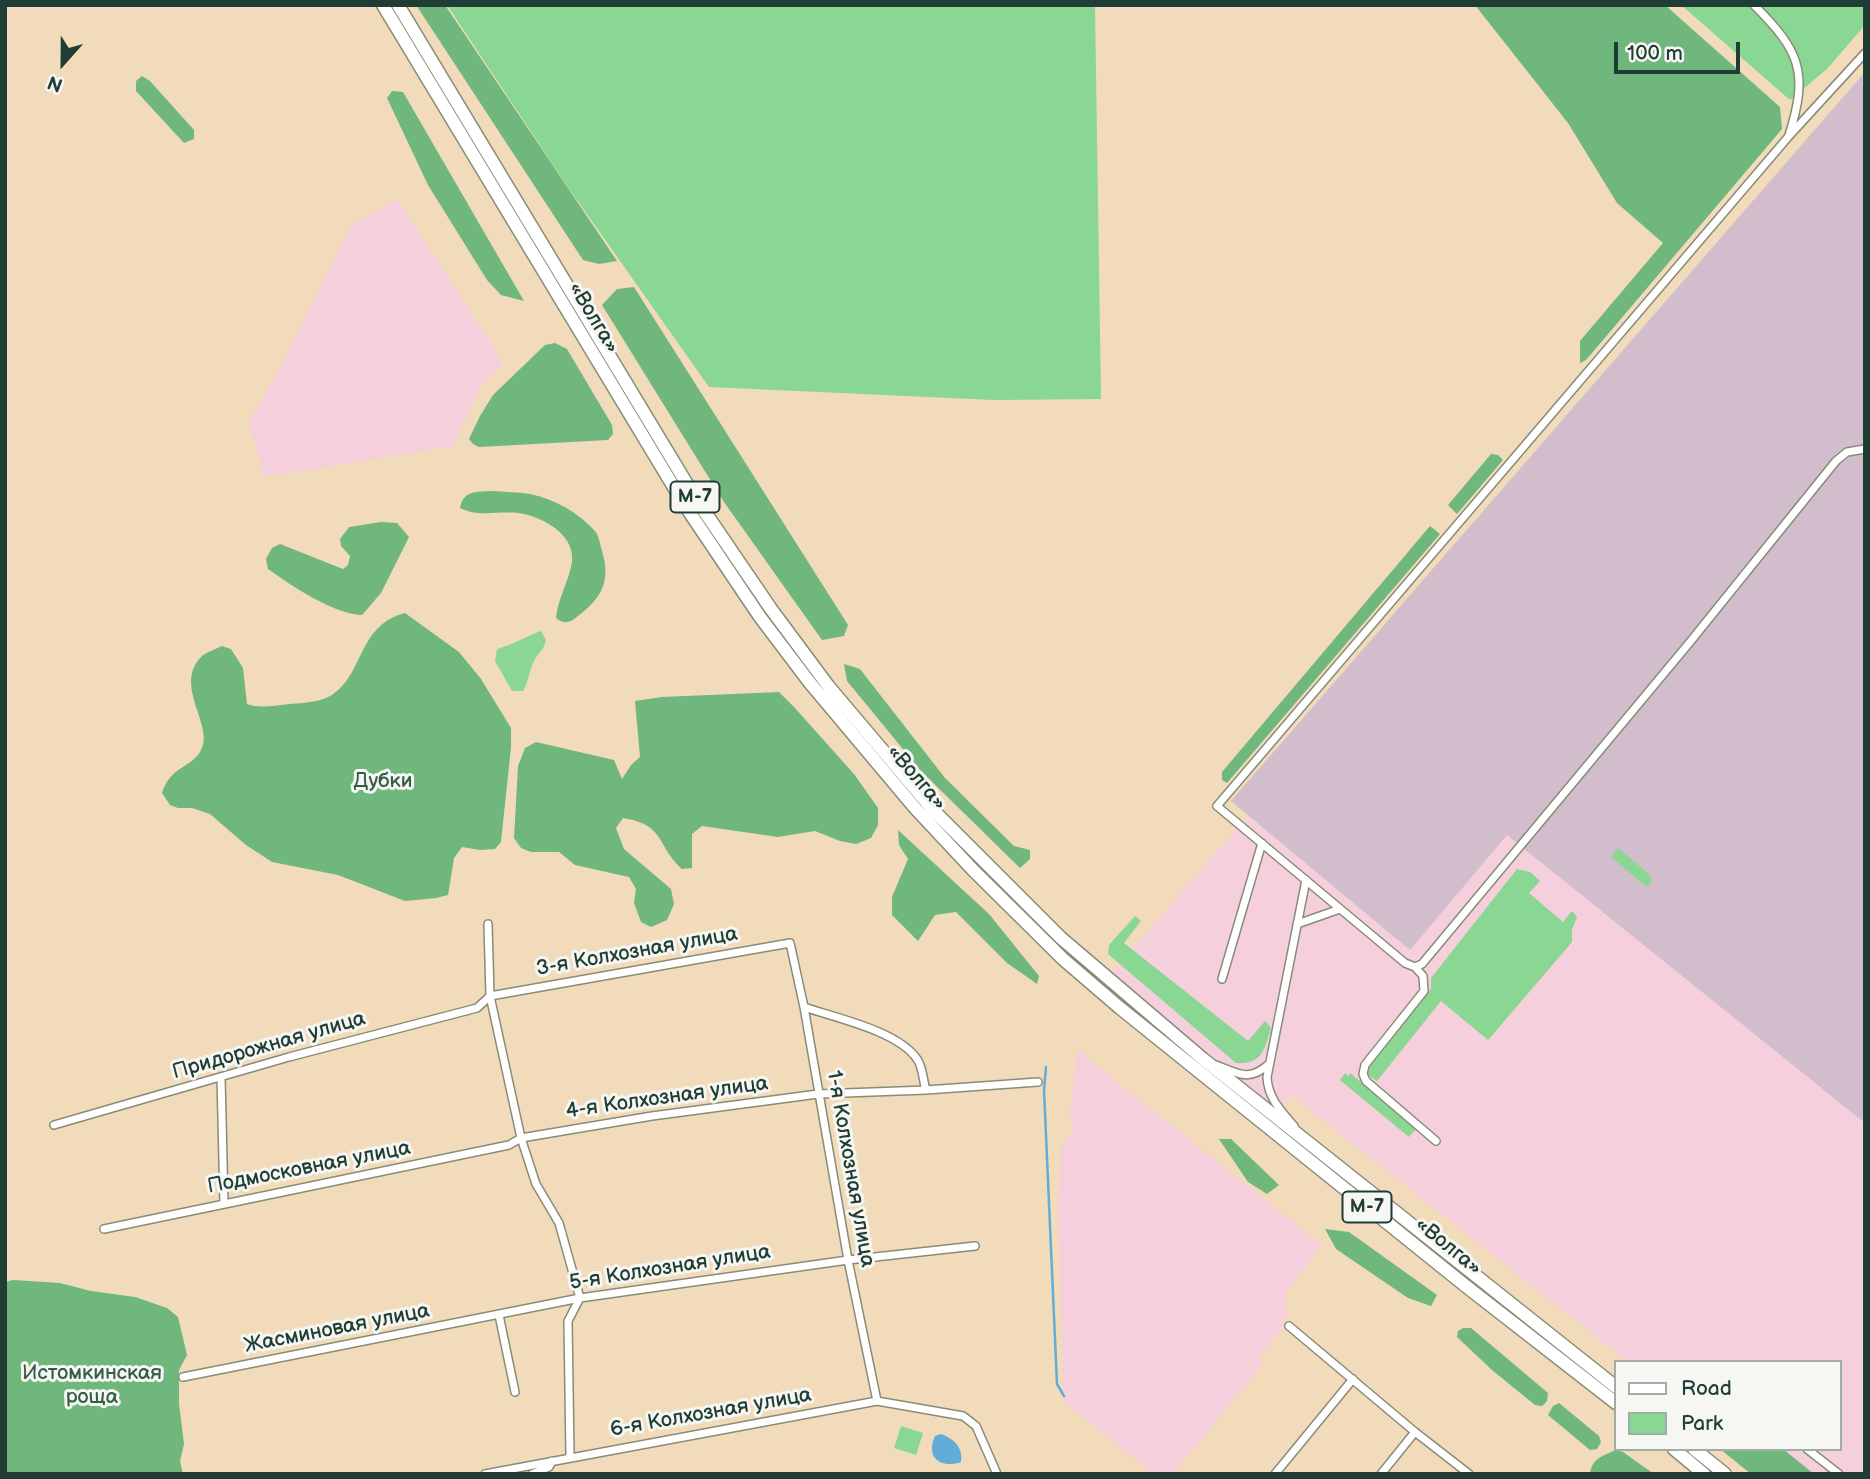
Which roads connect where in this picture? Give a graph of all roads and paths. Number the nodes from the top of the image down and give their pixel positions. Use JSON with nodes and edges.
{"nodes":[{"id":1,"x":383,"y":5,"type":"edge"},
{"id":2,"x":398,"y":5,"type":"edge"},
{"id":3,"x":1754,"y":5,"type":"edge"},
{"id":4,"x":1865,"y":53,"type":"edge"},
{"id":5,"x":1789,"y":136,"type":"junction"},
{"id":6,"x":1865,"y":449,"type":"edge"},
{"id":7,"x":1262,"y":843,"type":"junction"},
{"id":8,"x":1306,"y":880,"type":"junction"},
{"id":9,"x":1340,"y":909,"type":"junction"},
{"id":10,"x":488,"y":923,"type":"dead end"},
{"id":11,"x":1297,"y":924,"type":"junction"},
{"id":12,"x":790,"y":943,"type":"joint"},
{"id":13,"x":1415,"y":967,"type":"junction"},
{"id":14,"x":1222,"y":979,"type":"dead end"},
{"id":15,"x":490,"y":996,"type":"junction"},
{"id":16,"x":804,"y":1007,"type":"junction"},
{"id":17,"x":1203,"y":1059,"type":"junction"},
{"id":18,"x":1269,"y":1063,"type":"junction"},
{"id":19,"x":222,"y":1077,"type":"junction"},
{"id":20,"x":1038,"y":1083,"type":"dead end"},
{"id":21,"x":926,"y":1090,"type":"junction"},
{"id":22,"x":818,"y":1094,"type":"junction"},
{"id":23,"x":54,"y":1125,"type":"dead end"},
{"id":24,"x":521,"y":1138,"type":"junction"},
{"id":25,"x":1436,"y":1141,"type":"dead end"},
{"id":26,"x":1310,"y":1144,"type":"junction"},
{"id":27,"x":224,"y":1203,"type":"junction"},
{"id":28,"x":104,"y":1229,"type":"dead end"},
{"id":29,"x":975,"y":1246,"type":"dead end"},
{"id":30,"x":848,"y":1260,"type":"junction"},
{"id":31,"x":580,"y":1298,"type":"junction"},
{"id":32,"x":499,"y":1315,"type":"junction"},
{"id":33,"x":1289,"y":1326,"type":"dead end"},
{"id":34,"x":183,"y":1377,"type":"dead end"},
{"id":35,"x":1353,"y":1379,"type":"junction"},
{"id":36,"x":1615,"y":1386,"type":"edge"},
{"id":37,"x":515,"y":1392,"type":"dead end"},
{"id":38,"x":877,"y":1401,"type":"junction"},
{"id":39,"x":1615,"y":1403,"type":"edge"},
{"id":40,"x":1415,"y":1432,"type":"junction"},
{"id":41,"x":1676,"y":1451,"type":"edge"},
{"id":42,"x":1810,"y":1451,"type":"edge"},
{"id":43,"x":1700,"y":1452,"type":"edge"},
{"id":44,"x":570,"y":1456,"type":"junction"},
{"id":45,"x":552,"y":1461,"type":"junction"},
{"id":46,"x":485,"y":1474,"type":"edge"},
{"id":47,"x":532,"y":1474,"type":"edge"},
{"id":48,"x":996,"y":1474,"type":"edge"},
{"id":49,"x":1275,"y":1474,"type":"edge"},
{"id":50,"x":1381,"y":1474,"type":"edge"},
{"id":51,"x":1469,"y":1474,"type":"edge"},
{"id":52,"x":1704,"y":1474,"type":"edge"},
{"id":53,"x":1725,"y":1474,"type":"edge"},
{"id":54,"x":1839,"y":1474,"type":"edge"}],
"edges":[{"from":1,"to":39,"type":"highway","name":"«Волга»","number":"М-7"},
{"from":2,"to":17,"type":"highway","name":"«Волга»","number":"М-7"},
{"from":3,"to":5,"type":"street"},
{"from":4,"to":5,"type":"street"},
{"from":5,"to":7,"type":"street"},
{"from":6,"to":13,"type":"street"},
{"from":7,"to":8,"type":"street"},
{"from":7,"to":14,"type":"street"},
{"from":8,"to":9,"type":"street"},
{"from":8,"to":11,"type":"street"},
{"from":9,"to":11,"type":"street"},
{"from":9,"to":13,"type":"street"},
{"from":10,"to":15,"type":"street"},
{"from":11,"to":18,"type":"street"},
{"from":12,"to":15,"type":"street","name":"3-я Колхозная улица"},
{"from":12,"to":16,"type":"street","name":"1-я Колхозная улица"},
{"from":13,"to":25,"type":"street"},
{"from":15,"to":19,"type":"street","name":"Придорожная улица"},
{"from":15,"to":24,"type":"street"},
{"from":16,"to":21,"type":"street"},
{"from":16,"to":22,"type":"street","name":"1-я Колхозная улица"},
{"from":17,"to":18,"type":"street"},
{"from":17,"to":26,"type":"highway","name":"«Волга»","number":"М-7"},
{"from":18,"to":26,"type":"street"},
{"from":19,"to":23,"type":"street","name":"Придорожная улица"},
{"from":19,"to":27,"type":"street"},
{"from":20,"to":21,"type":"street","name":"4-я Колхозная улица"},
{"from":21,"to":22,"type":"street","name":"4-я Колхозная улица"},
{"from":22,"to":24,"type":"street","name":"4-я Колхозная улица"},
{"from":22,"to":30,"type":"street","name":"1-я Колхозная улица"},
{"from":24,"to":27,"type":"street","name":"Подмосковная улица"},
{"from":24,"to":31,"type":"street"},
{"from":26,"to":36,"type":"highway","name":"«Волга»","number":"М-7"},
{"from":27,"to":28,"type":"street","name":"Подмосковная улица"},
{"from":29,"to":30,"type":"street","name":"5-я Колхозная улица"},
{"from":30,"to":31,"type":"street","name":"5-я Колхозная улица"},
{"from":30,"to":38,"type":"street","name":"1-я Колхозная улица"},
{"from":31,"to":32,"type":"street","name":"5-я Колхозная улица"},
{"from":31,"to":44,"type":"street"},
{"from":32,"to":34,"type":"street","name":"Жасминовая улица"},
{"from":32,"to":37,"type":"street"},
{"from":33,"to":35,"type":"street"},
{"from":35,"to":40,"type":"street"},
{"from":35,"to":49,"type":"street"},
{"from":38,"to":44,"type":"street","name":"6-я Колхозная улица"},
{"from":38,"to":48,"type":"street"},
{"from":40,"to":50,"type":"street"},
{"from":40,"to":51,"type":"street"},
{"from":41,"to":52,"type":"highway"},
{"from":42,"to":54,"type":"street"},
{"from":43,"to":53,"type":"highway"},
{"from":44,"to":45,"type":"street","name":"6-я Колхозная улица"},
{"from":45,"to":46,"type":"street"},
{"from":45,"to":47,"type":"street"}]}
